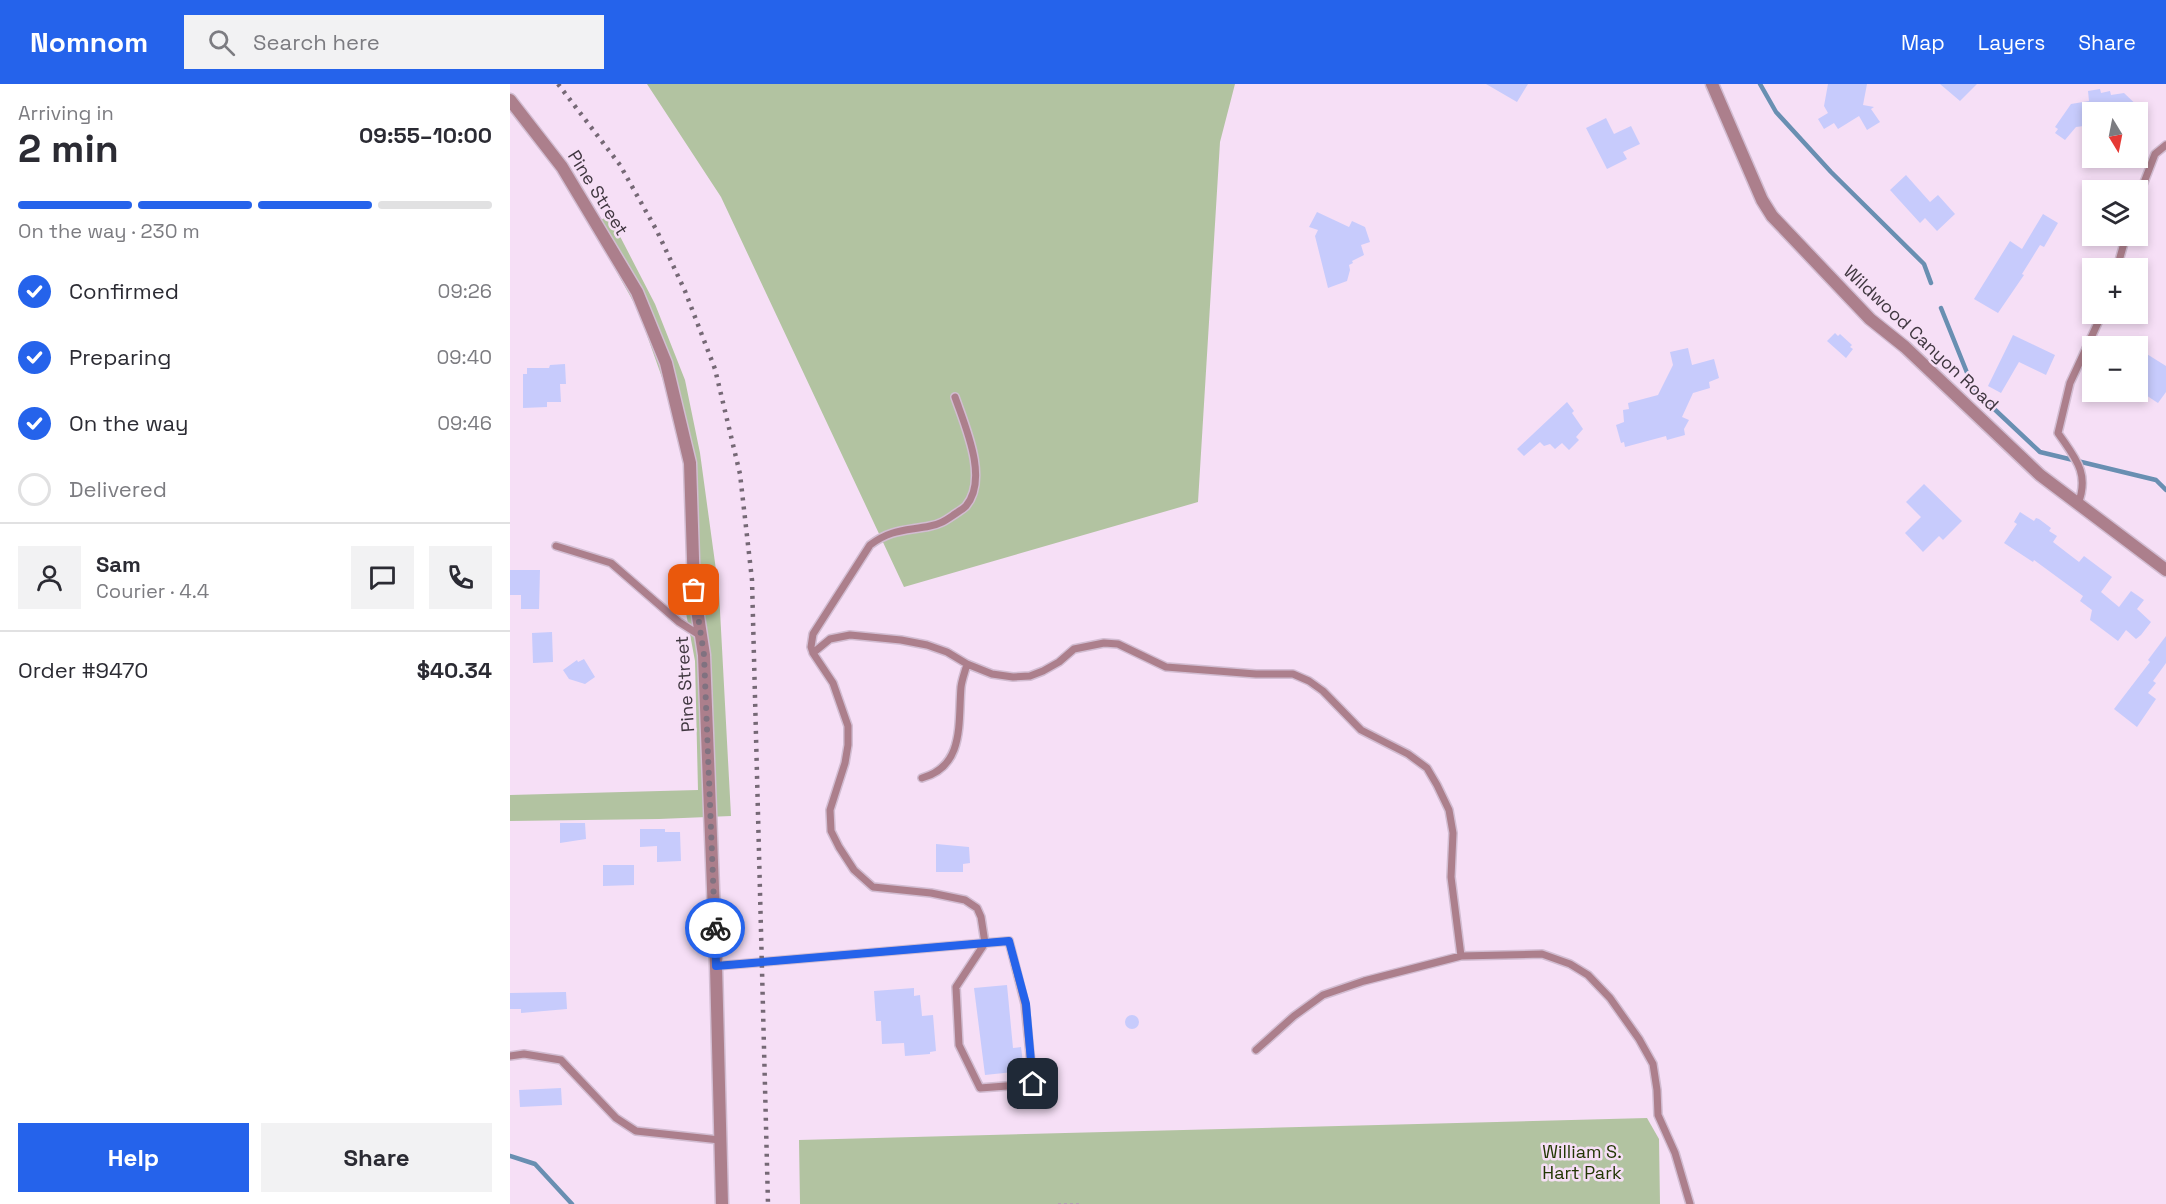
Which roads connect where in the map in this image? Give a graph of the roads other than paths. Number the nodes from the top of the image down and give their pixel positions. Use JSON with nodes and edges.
{"nodes":[{"id":1,"x":1712,"y":84,"type":"edge"},
{"id":2,"x":510,"y":100,"type":"edge"},
{"id":3,"x":2166,"y":145,"type":"edge"},
{"id":4,"x":2145,"y":180,"type":"edge"},
{"id":5,"x":2097,"y":324,"type":"edge"},
{"id":6,"x":955,"y":397,"type":"dead end"},
{"id":7,"x":2078,"y":504,"type":"junction"},
{"id":8,"x":556,"y":546,"type":"dead end"},
{"id":9,"x":2166,"y":570,"type":"edge"},
{"id":10,"x":701,"y":636,"type":"junction"},
{"id":11,"x":813,"y":653,"type":"junction"},
{"id":12,"x":967,"y":664,"type":"junction"},
{"id":13,"x":922,"y":778,"type":"dead end"},
{"id":14,"x":985,"y":943,"type":"junction"},
{"id":15,"x":1461,"y":956,"type":"junction"},
{"id":16,"x":716,"y":966,"type":"junction"},
{"id":17,"x":1256,"y":1050,"type":"dead end"},
{"id":18,"x":510,"y":1056,"type":"edge"},
{"id":19,"x":720,"y":1140,"type":"junction"},
{"id":20,"x":722,"y":1204,"type":"edge"},
{"id":21,"x":1690,"y":1204,"type":"edge"}],
"edges":[{"from":1,"to":7,"type":"street","name":"Wildwood Canyon Road"},
{"from":2,"to":10,"type":"street","name":"Pine Street"},
{"from":3,"to":4,"type":"lane"},
{"from":5,"to":7,"type":"lane"},
{"from":6,"to":11,"type":"lane"},
{"from":7,"to":9,"type":"street","name":"Wildwood Canyon Road"},
{"from":8,"to":10,"type":"lane"},
{"from":10,"to":16,"type":"street","name":"Pine Street"},
{"from":11,"to":12,"type":"lane"},
{"from":11,"to":14,"type":"lane"},
{"from":12,"to":13,"type":"lane"},
{"from":12,"to":15,"type":"lane"},
{"from":14,"to":14,"type":"lane"},
{"from":14,"to":16,"type":"lane"},
{"from":15,"to":17,"type":"lane"},
{"from":15,"to":21,"type":"lane"},
{"from":16,"to":19,"type":"street","name":"Pine Street"},
{"from":18,"to":19,"type":"lane"},
{"from":19,"to":20,"type":"street","name":"Pine Street"}]}
